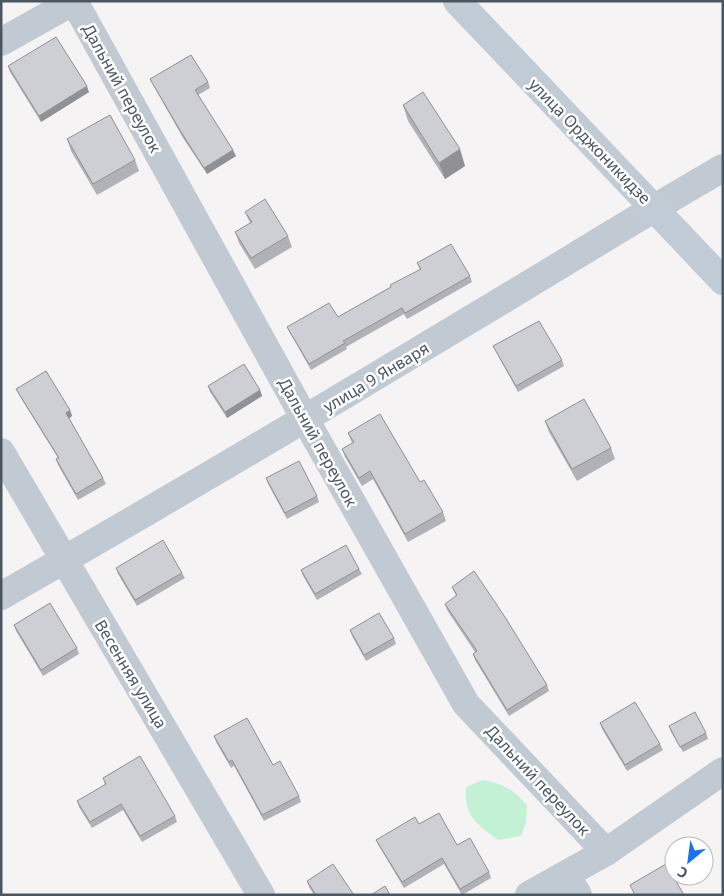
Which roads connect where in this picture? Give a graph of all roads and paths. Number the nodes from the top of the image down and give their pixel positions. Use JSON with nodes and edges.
{"nodes":[{"id":1,"x":74,"y":1,"type":"edge"},
{"id":2,"x":457,"y":1,"type":"edge"},
{"id":3,"x":1,"y":42,"type":"edge"},
{"id":4,"x":723,"y":168,"type":"edge"},
{"id":5,"x":654,"y":208,"type":"junction"},
{"id":6,"x":723,"y":281,"type":"edge"},
{"id":7,"x":305,"y":419,"type":"junction"},
{"id":8,"x":1,"y":452,"type":"edge"},
{"id":9,"x":64,"y":560,"type":"junction"},
{"id":10,"x":1,"y":596,"type":"edge"},
{"id":11,"x":723,"y":771,"type":"edge"},
{"id":12,"x":606,"y":852,"type":"junction"},
{"id":13,"x":572,"y":885,"type":"edge"},
{"id":14,"x":261,"y":895,"type":"edge"},
{"id":15,"x":530,"y":895,"type":"edge"}],
"edges":[{"from":1,"to":3,"type":"street"},
{"from":1,"to":7,"type":"street","name":"Дальний переулок"},
{"from":2,"to":5,"type":"main road","name":"улица Орджоникидзе"},
{"from":4,"to":5,"type":"street","name":"улица 9 Января"},
{"from":5,"to":6,"type":"main road","name":"улица Орджоникидзе"},
{"from":5,"to":7,"type":"street","name":"улица 9 Января"},
{"from":7,"to":9,"type":"street","name":"улица 9 Января"},
{"from":7,"to":12,"type":"street","name":"Дальний переулок"},
{"from":8,"to":9,"type":"street","name":"Весенняя улица"},
{"from":9,"to":10,"type":"street","name":"улица 9 Января"},
{"from":9,"to":14,"type":"street","name":"Весенняя улица"},
{"from":11,"to":12,"type":"street"},
{"from":12,"to":13,"type":"street"},
{"from":13,"to":15,"type":"street"}]}
